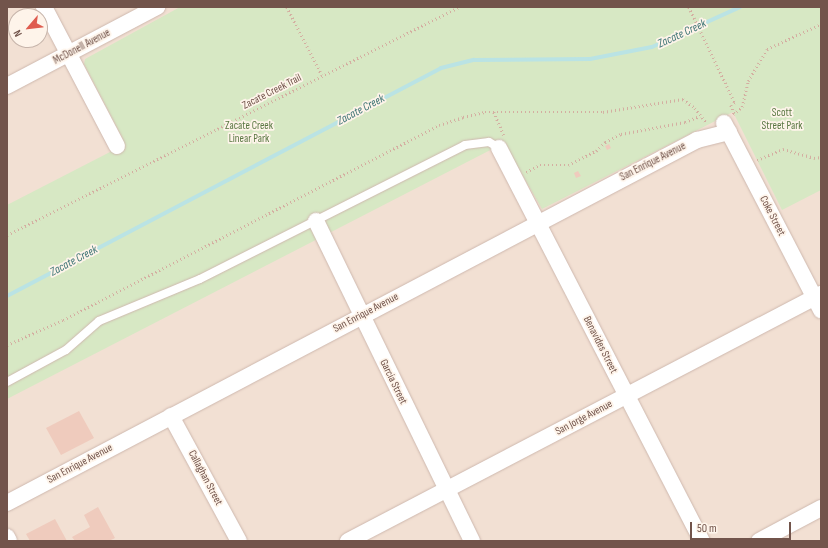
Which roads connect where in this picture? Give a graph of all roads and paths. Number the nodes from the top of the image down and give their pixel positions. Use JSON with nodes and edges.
{"nodes":[{"id":1,"x":44,"y":7,"type":"edge"},
{"id":2,"x":157,"y":7,"type":"edge"},
{"id":3,"x":287,"y":7,"type":"edge"},
{"id":4,"x":459,"y":7,"type":"edge"},
{"id":5,"x":689,"y":7,"type":"edge"},
{"id":6,"x":69,"y":54,"type":"junction"},
{"id":7,"x":322,"y":75,"type":"junction"},
{"id":8,"x":7,"y":86,"type":"edge"},
{"id":9,"x":494,"y":112,"type":"dead end"},
{"id":10,"x":700,"y":116,"type":"dead end"},
{"id":11,"x":729,"y":122,"type":"junction"},
{"id":12,"x":503,"y":145,"type":"junction"},
{"id":13,"x":117,"y":146,"type":"dead end"},
{"id":14,"x":821,"y":157,"type":"edge"},
{"id":15,"x":757,"y":160,"type":"dead end"},
{"id":16,"x":521,"y":167,"type":"dead end"},
{"id":17,"x":316,"y":221,"type":"junction"},
{"id":18,"x":537,"y":222,"type":"junction"},
{"id":19,"x":7,"y":235,"type":"edge"},
{"id":20,"x":819,"y":301,"type":"edge"},
{"id":21,"x":361,"y":315,"type":"junction"},
{"id":22,"x":7,"y":382,"type":"edge"},
{"id":23,"x":626,"y":396,"type":"junction"},
{"id":24,"x":171,"y":416,"type":"junction"},
{"id":25,"x":445,"y":490,"type":"junction"},
{"id":26,"x":7,"y":503,"type":"edge"},
{"id":27,"x":821,"y":508,"type":"edge"},
{"id":28,"x":7,"y":537,"type":"edge"},
{"id":29,"x":9,"y":541,"type":"edge"},
{"id":30,"x":239,"y":541,"type":"edge"},
{"id":31,"x":348,"y":541,"type":"edge"},
{"id":32,"x":472,"y":541,"type":"edge"},
{"id":33,"x":702,"y":541,"type":"edge"},
{"id":34,"x":759,"y":541,"type":"edge"}],
"edges":[{"from":1,"to":6,"type":"street"},
{"from":2,"to":6,"type":"street","name":"McDonell Avenue"},
{"from":3,"to":7,"type":"path"},
{"from":4,"to":7,"type":"path","name":"Zacate Creek Trail"},
{"from":5,"to":11,"type":"path"},
{"from":6,"to":8,"type":"street","name":"McDonell Avenue"},
{"from":6,"to":13,"type":"street"},
{"from":7,"to":19,"type":"path","name":"Zacate Creek Trail"},
{"from":9,"to":12,"type":"path"},
{"from":10,"to":16,"type":"path"},
{"from":11,"to":18,"type":"street","name":"San Enrique Avenue"},
{"from":11,"to":20,"type":"street","name":"Coke Street"},
{"from":12,"to":17,"type":"lane"},
{"from":12,"to":18,"type":"street","name":"Benavides Street"},
{"from":14,"to":15,"type":"path"},
{"from":17,"to":21,"type":"street","name":"Garcia Street"},
{"from":17,"to":22,"type":"lane"},
{"from":18,"to":21,"type":"street","name":"San Enrique Avenue"},
{"from":18,"to":23,"type":"street","name":"Benavides Street"},
{"from":20,"to":23,"type":"street","name":"San Jorge Avenue"},
{"from":21,"to":24,"type":"street","name":"San Enrique Avenue"},
{"from":21,"to":25,"type":"street","name":"Garcia Street"},
{"from":23,"to":25,"type":"street","name":"San Jorge Avenue"},
{"from":23,"to":33,"type":"street","name":"Benavides Street"},
{"from":24,"to":26,"type":"street","name":"San Enrique Avenue"},
{"from":24,"to":30,"type":"street","name":"Callaghan Street"},
{"from":25,"to":31,"type":"street","name":"San Jorge Avenue"},
{"from":25,"to":32,"type":"street","name":"Garcia Street"},
{"from":27,"to":34,"type":"street"},
{"from":28,"to":29,"type":"street"}]}
